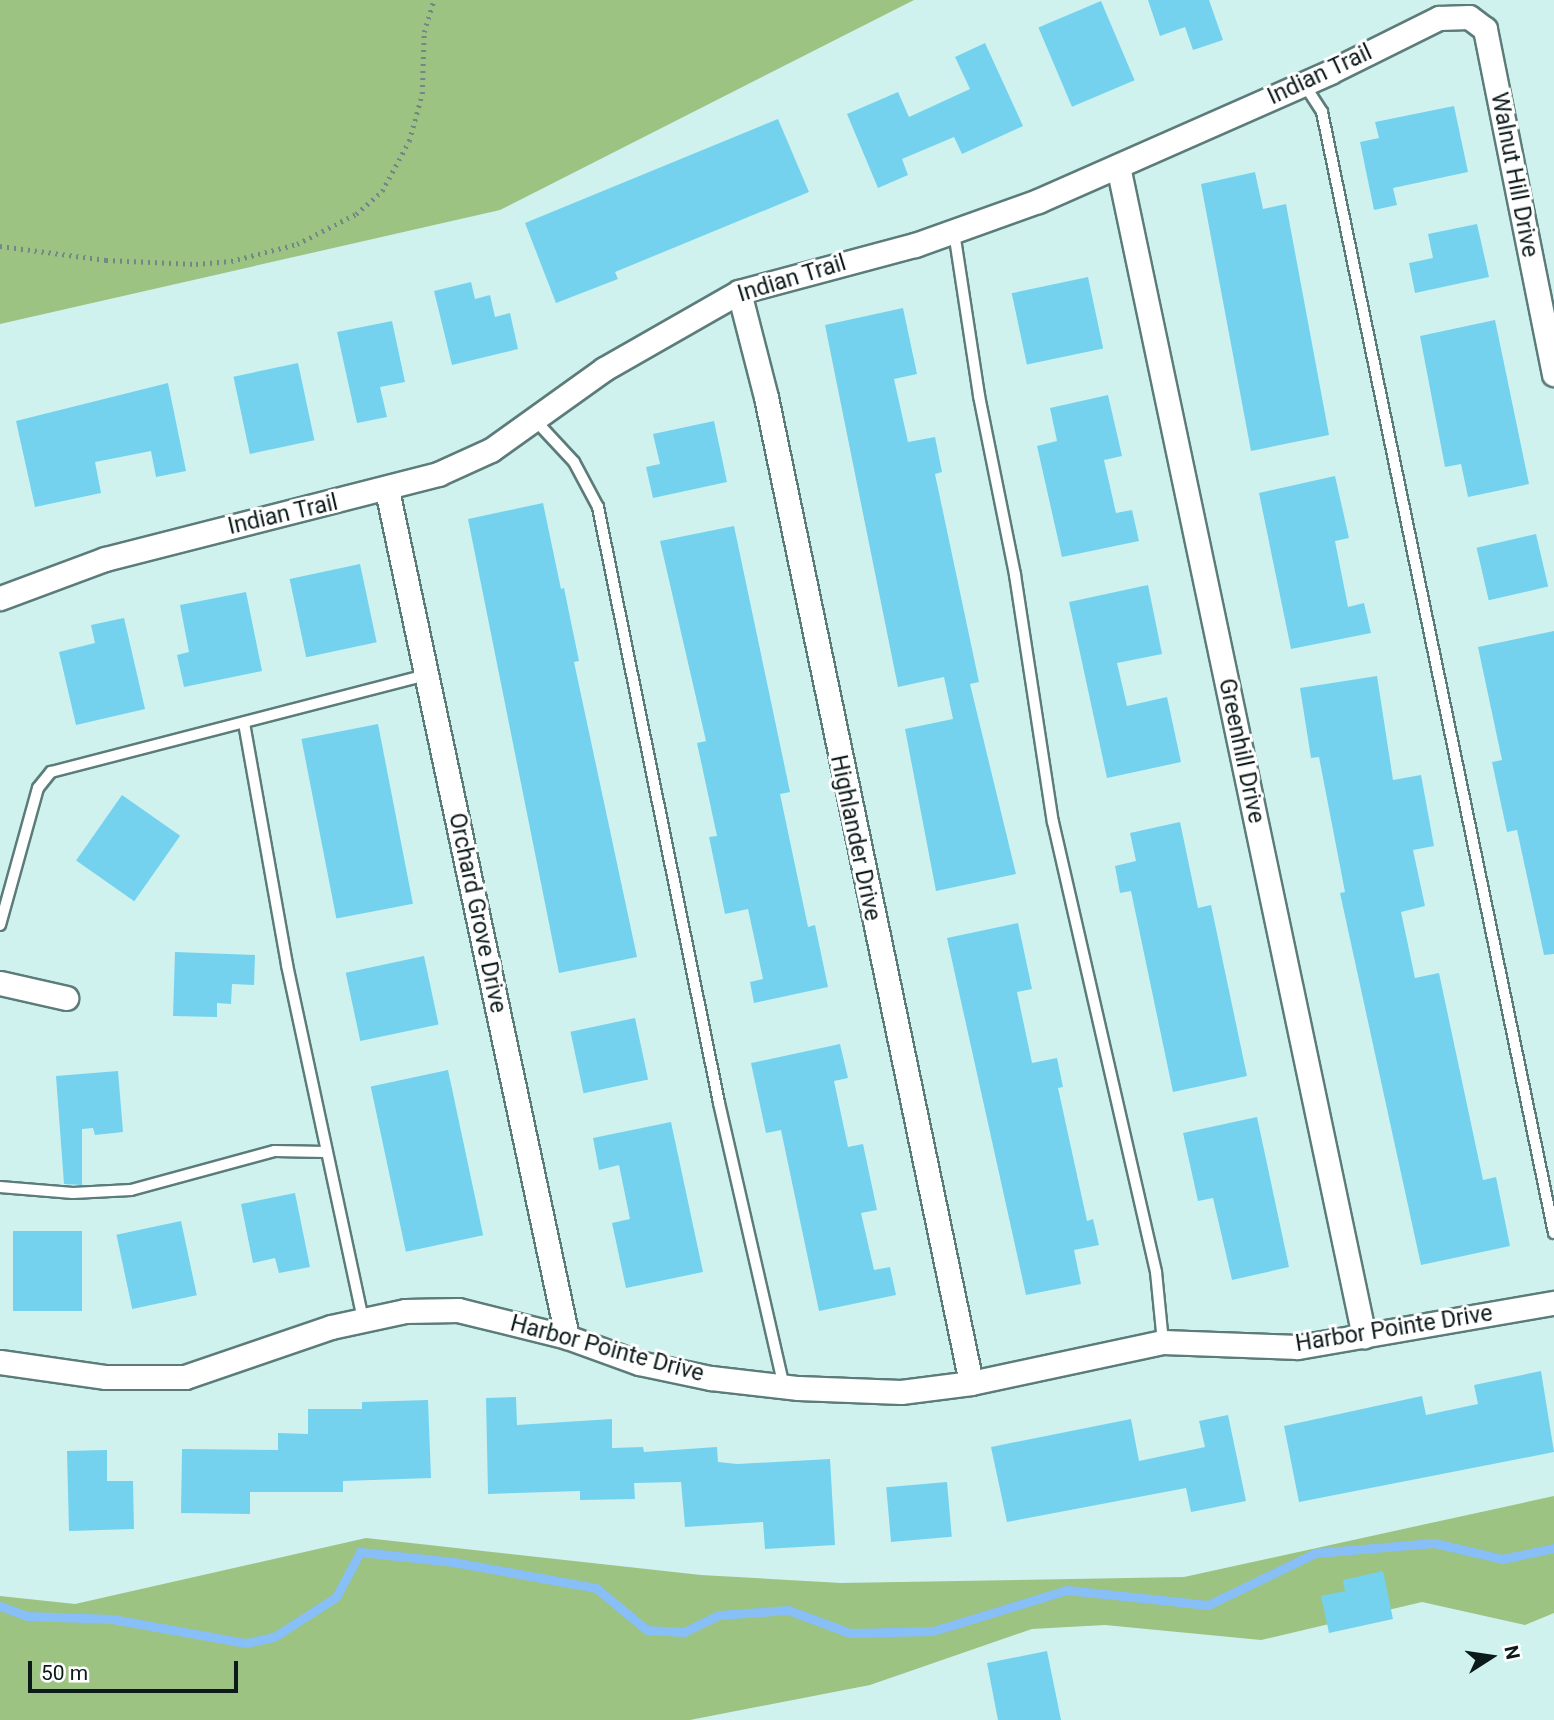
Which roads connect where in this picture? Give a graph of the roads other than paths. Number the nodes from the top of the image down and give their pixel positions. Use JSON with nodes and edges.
{"nodes":[{"id":1,"x":1491,"y":58,"type":"joint"},
{"id":2,"x":1304,"y":84,"type":"junction"},
{"id":3,"x":1118,"y":166,"type":"junction"},
{"id":4,"x":954,"y":232,"type":"junction"},
{"id":5,"x":739,"y":292,"type":"junction"},
{"id":6,"x":1554,"y":374,"type":"edge"},
{"id":7,"x":534,"y":419,"type":"junction"},
{"id":8,"x":387,"y":490,"type":"junction"},
{"id":9,"x":0,"y":598,"type":"edge"},
{"id":10,"x":427,"y":675,"type":"junction"},
{"id":11,"x":244,"y":723,"type":"junction"},
{"id":12,"x":0,"y":925,"type":"edge"},
{"id":13,"x":0,"y":983,"type":"edge"},
{"id":14,"x":66,"y":998,"type":"dead end"},
{"id":15,"x":325,"y":1152,"type":"junction"},
{"id":16,"x":0,"y":1187,"type":"edge"},
{"id":17,"x":1554,"y":1233,"type":"edge"},
{"id":18,"x":1554,"y":1303,"type":"edge"},
{"id":19,"x":363,"y":1320,"type":"junction"},
{"id":20,"x":1364,"y":1336,"type":"junction"},
{"id":21,"x":567,"y":1337,"type":"junction"},
{"id":22,"x":1163,"y":1342,"type":"junction"},
{"id":23,"x":0,"y":1362,"type":"edge"},
{"id":24,"x":971,"y":1383,"type":"junction"},
{"id":25,"x":784,"y":1386,"type":"junction"}],
"edges":[{"from":1,"to":2,"type":"street","name":"Indian Trail"},
{"from":1,"to":6,"type":"street","name":"Walnut Hill Drive"},
{"from":2,"to":3,"type":"street","name":"Indian Trail"},
{"from":2,"to":17,"type":"lane"},
{"from":3,"to":4,"type":"street","name":"Indian Trail"},
{"from":3,"to":20,"type":"street","name":"Greenhill Drive"},
{"from":4,"to":5,"type":"street","name":"Indian Trail"},
{"from":4,"to":22,"type":"lane"},
{"from":5,"to":7,"type":"street","name":"Indian Trail"},
{"from":5,"to":24,"type":"street","name":"Highlander Drive"},
{"from":7,"to":8,"type":"street","name":"Indian Trail"},
{"from":7,"to":25,"type":"lane"},
{"from":8,"to":9,"type":"street","name":"Indian Trail"},
{"from":8,"to":10,"type":"street","name":"Orchard Grove Drive"},
{"from":10,"to":11,"type":"lane"},
{"from":10,"to":21,"type":"street","name":"Orchard Grove Drive"},
{"from":11,"to":12,"type":"lane"},
{"from":11,"to":15,"type":"lane"},
{"from":13,"to":14,"type":"street"},
{"from":15,"to":16,"type":"lane"},
{"from":15,"to":19,"type":"lane"},
{"from":18,"to":20,"type":"street","name":"Harbor Pointe Drive"},
{"from":19,"to":21,"type":"street","name":"Harbor Pointe Drive"},
{"from":19,"to":23,"type":"street","name":"Harbor Pointe Drive"},
{"from":20,"to":22,"type":"street","name":"Harbor Pointe Drive"},
{"from":21,"to":25,"type":"street","name":"Harbor Pointe Drive"},
{"from":22,"to":24,"type":"street","name":"Harbor Pointe Drive"},
{"from":24,"to":25,"type":"street","name":"Harbor Pointe Drive"}]}
